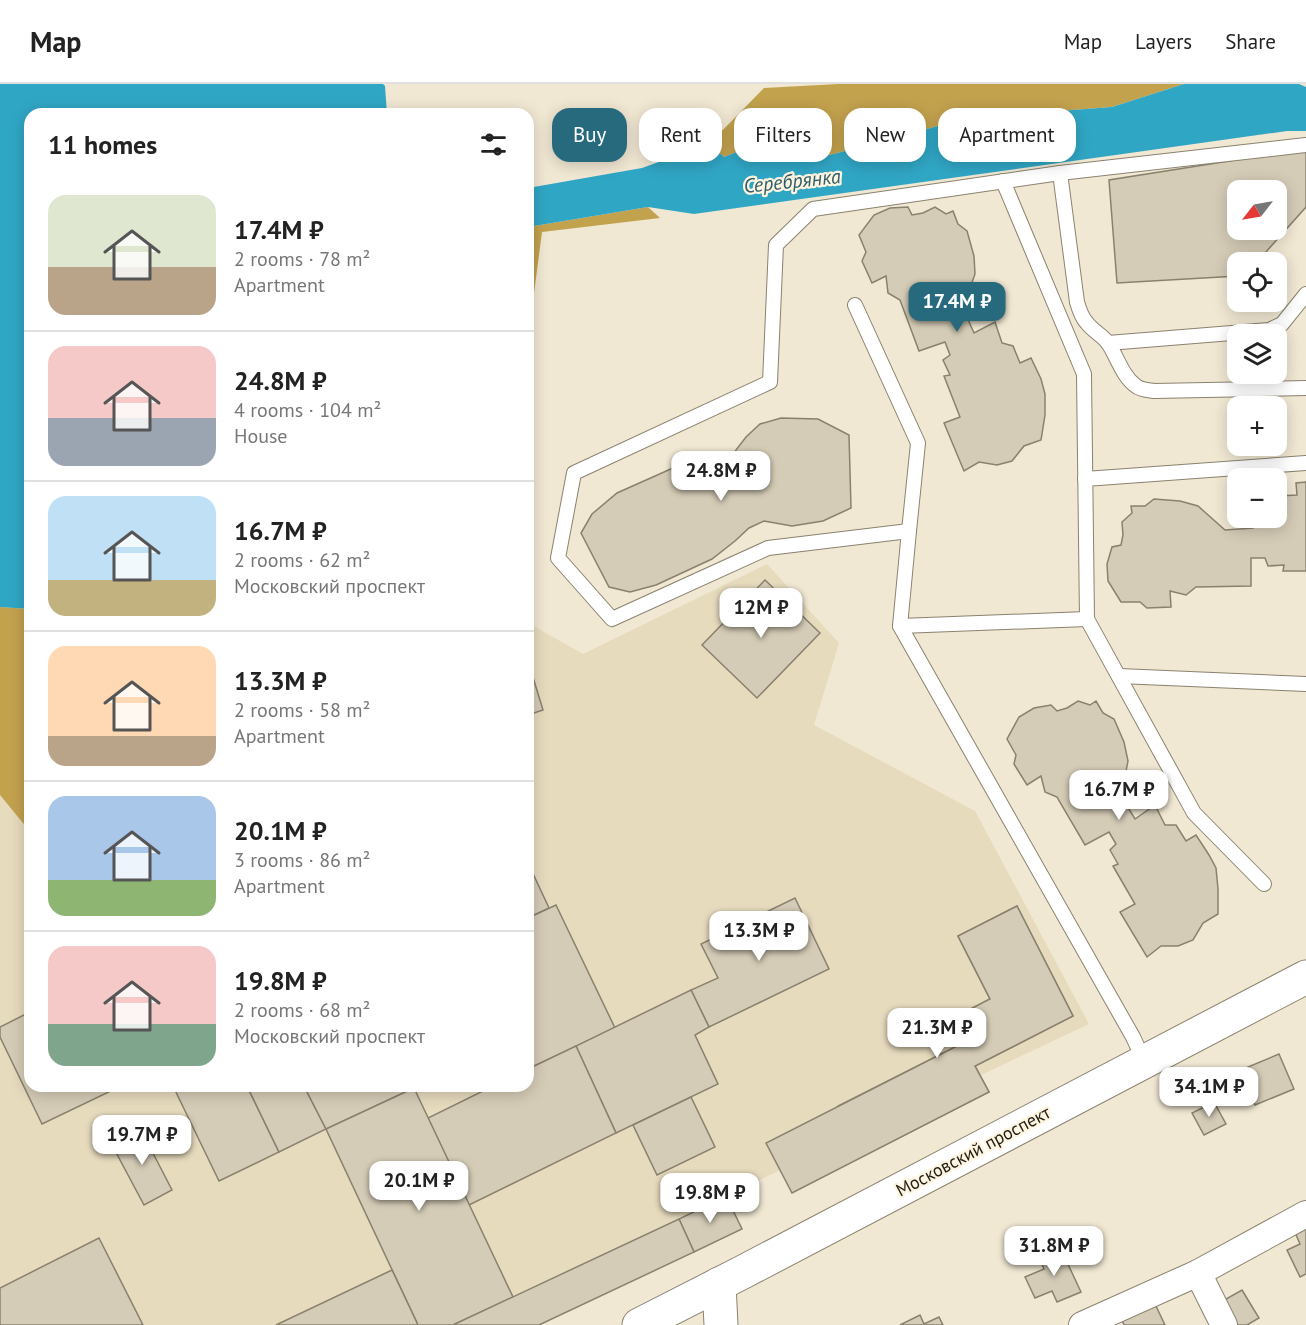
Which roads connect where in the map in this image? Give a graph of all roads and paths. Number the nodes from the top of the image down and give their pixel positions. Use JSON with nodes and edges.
{"nodes":[{"id":1,"x":1306,"y":145,"type":"edge"},
{"id":2,"x":1060,"y":173,"type":"junction"},
{"id":3,"x":1003,"y":181,"type":"junction"},
{"id":4,"x":1306,"y":294,"type":"edge"},
{"id":5,"x":855,"y":304,"type":"dead end"},
{"id":6,"x":1108,"y":343,"type":"junction"},
{"id":7,"x":1306,"y":388,"type":"edge"},
{"id":8,"x":1306,"y":464,"type":"edge"},
{"id":9,"x":1085,"y":479,"type":"junction"},
{"id":10,"x":909,"y":531,"type":"junction"},
{"id":11,"x":1087,"y":619,"type":"junction"},
{"id":12,"x":900,"y":626,"type":"junction"},
{"id":13,"x":1119,"y":676,"type":"junction"},
{"id":14,"x":1306,"y":684,"type":"edge"},
{"id":15,"x":1264,"y":884,"type":"dead end"},
{"id":16,"x":1306,"y":977,"type":"edge"},
{"id":17,"x":1144,"y":1061,"type":"junction"},
{"id":18,"x":1306,"y":1214,"type":"edge"},
{"id":19,"x":1198,"y":1273,"type":"junction"},
{"id":20,"x":719,"y":1284,"type":"junction"},
{"id":21,"x":639,"y":1325,"type":"edge"},
{"id":22,"x":721,"y":1325,"type":"edge"},
{"id":23,"x":1082,"y":1325,"type":"edge"},
{"id":24,"x":1224,"y":1325,"type":"edge"}],
"edges":[{"from":1,"to":2,"type":"lane"},
{"from":2,"to":3,"type":"lane"},
{"from":2,"to":6,"type":"lane"},
{"from":3,"to":9,"type":"lane"},
{"from":3,"to":10,"type":"lane"},
{"from":4,"to":6,"type":"lane"},
{"from":5,"to":10,"type":"lane"},
{"from":6,"to":7,"type":"lane"},
{"from":8,"to":9,"type":"lane"},
{"from":9,"to":11,"type":"lane"},
{"from":10,"to":12,"type":"lane"},
{"from":11,"to":12,"type":"lane"},
{"from":11,"to":13,"type":"lane"},
{"from":12,"to":17,"type":"lane"},
{"from":13,"to":14,"type":"lane"},
{"from":13,"to":15,"type":"lane"},
{"from":16,"to":17,"type":"main road","name":"Московский проспект"},
{"from":17,"to":20,"type":"main road","name":"Московский проспект"},
{"from":18,"to":19,"type":"street"},
{"from":19,"to":23,"type":"street"},
{"from":19,"to":24,"type":"street"},
{"from":20,"to":21,"type":"main road","name":"Московский проспект"},
{"from":20,"to":22,"type":"main road"}]}
